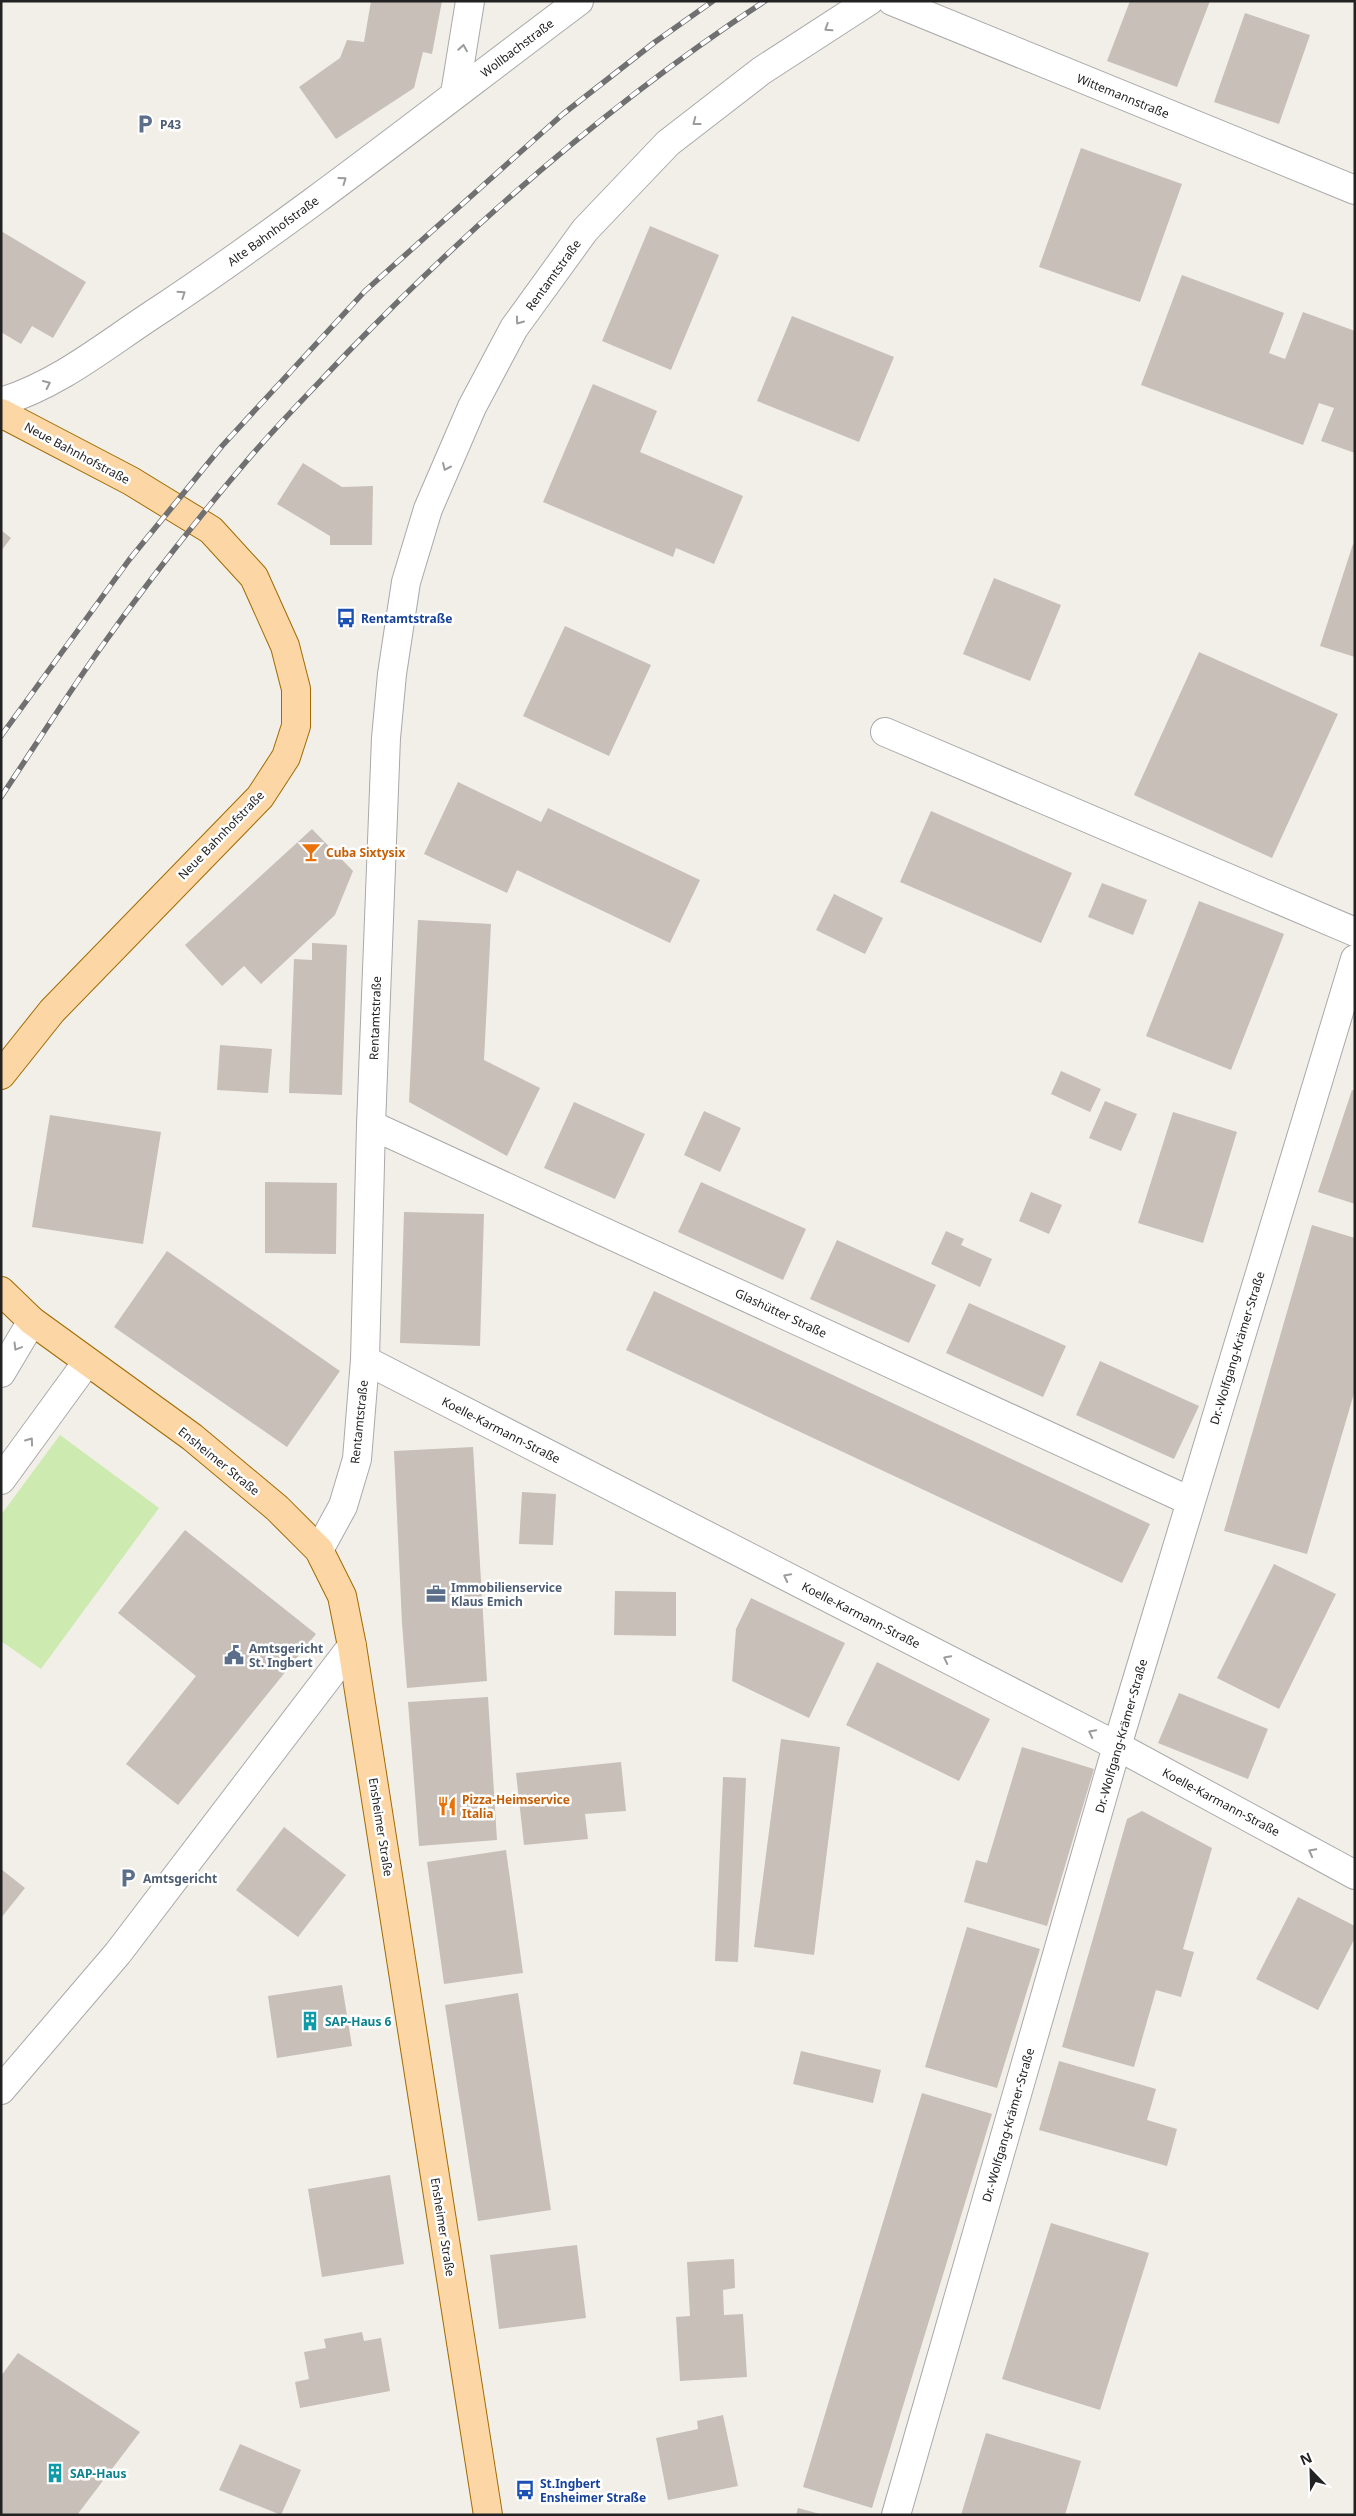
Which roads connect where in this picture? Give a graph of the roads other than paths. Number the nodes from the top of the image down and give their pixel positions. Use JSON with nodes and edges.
{"nodes":[{"id":1,"x":470,"y":1,"type":"edge"},
{"id":2,"x":579,"y":1,"type":"edge"},
{"id":3,"x":868,"y":1,"type":"edge"},
{"id":4,"x":892,"y":1,"type":"edge"},
{"id":5,"x":455,"y":94,"type":"junction"},
{"id":6,"x":1355,"y":190,"type":"edge"},
{"id":7,"x":1,"y":402,"type":"edge"},
{"id":8,"x":1,"y":413,"type":"edge"},
{"id":9,"x":885,"y":732,"type":"dead end"},
{"id":10,"x":1355,"y":932,"type":"edge"},
{"id":11,"x":1355,"y":959,"type":"edge"},
{"id":12,"x":1,"y":1075,"type":"edge"},
{"id":13,"x":371,"y":1125,"type":"junction"},
{"id":14,"x":1,"y":1291,"type":"edge"},
{"id":15,"x":32,"y":1321,"type":"junction"},
{"id":16,"x":365,"y":1360,"type":"junction"},
{"id":17,"x":87,"y":1362,"type":"junction"},
{"id":18,"x":1,"y":1373,"type":"edge"},
{"id":19,"x":1,"y":1480,"type":"edge"},
{"id":20,"x":1190,"y":1501,"type":"junction"},
{"id":21,"x":318,"y":1550,"type":"junction"},
{"id":22,"x":352,"y":1646,"type":"junction"},
{"id":23,"x":1117,"y":1746,"type":"junction"},
{"id":24,"x":1355,"y":1875,"type":"edge"},
{"id":25,"x":1,"y":2090,"type":"edge"},
{"id":26,"x":488,"y":2515,"type":"edge"},
{"id":27,"x":896,"y":2515,"type":"edge"}],
"edges":[{"from":5,"to":1,"type":"street","one_way":true},
{"from":2,"to":5,"type":"street","name":"Wollbachstraße"},
{"from":3,"to":13,"type":"street","name":"Rentamtstraße","one_way":true},
{"from":4,"to":6,"type":"street","name":"Wittemannstraße"},
{"from":7,"to":5,"type":"street","name":"Alte Bahnhofstraße","one_way":true},
{"from":8,"to":12,"type":"main road","name":"Neue Bahnhofstraße"},
{"from":9,"to":10,"type":"street"},
{"from":11,"to":20,"type":"street","name":"Dr.-Wolfgang-Krämer-Straße"},
{"from":13,"to":16,"type":"street","name":"Rentamtstraße"},
{"from":13,"to":20,"type":"street","name":"Glashütter Straße"},
{"from":14,"to":15,"type":"main road","name":"Ensheimer Straße"},
{"from":15,"to":17,"type":"main road","name":"Ensheimer Straße"},
{"from":15,"to":18,"type":"street","one_way":true},
{"from":16,"to":21,"type":"street","name":"Rentamtstraße"},
{"from":23,"to":16,"type":"street","name":"Koelle-Karmann-Straße","one_way":true},
{"from":19,"to":17,"type":"street","one_way":true},
{"from":17,"to":21,"type":"main road","name":"Ensheimer Straße"},
{"from":20,"to":23,"type":"street","name":"Dr.-Wolfgang-Krämer-Straße"},
{"from":21,"to":22,"type":"main road","name":"Ensheimer Straße"},
{"from":22,"to":25,"type":"street"},
{"from":22,"to":26,"type":"main road","name":"Ensheimer Straße"},
{"from":24,"to":23,"type":"street","name":"Koelle-Karmann-Straße","one_way":true},
{"from":23,"to":27,"type":"street","name":"Dr.-Wolfgang-Krämer-Straße"}]}
